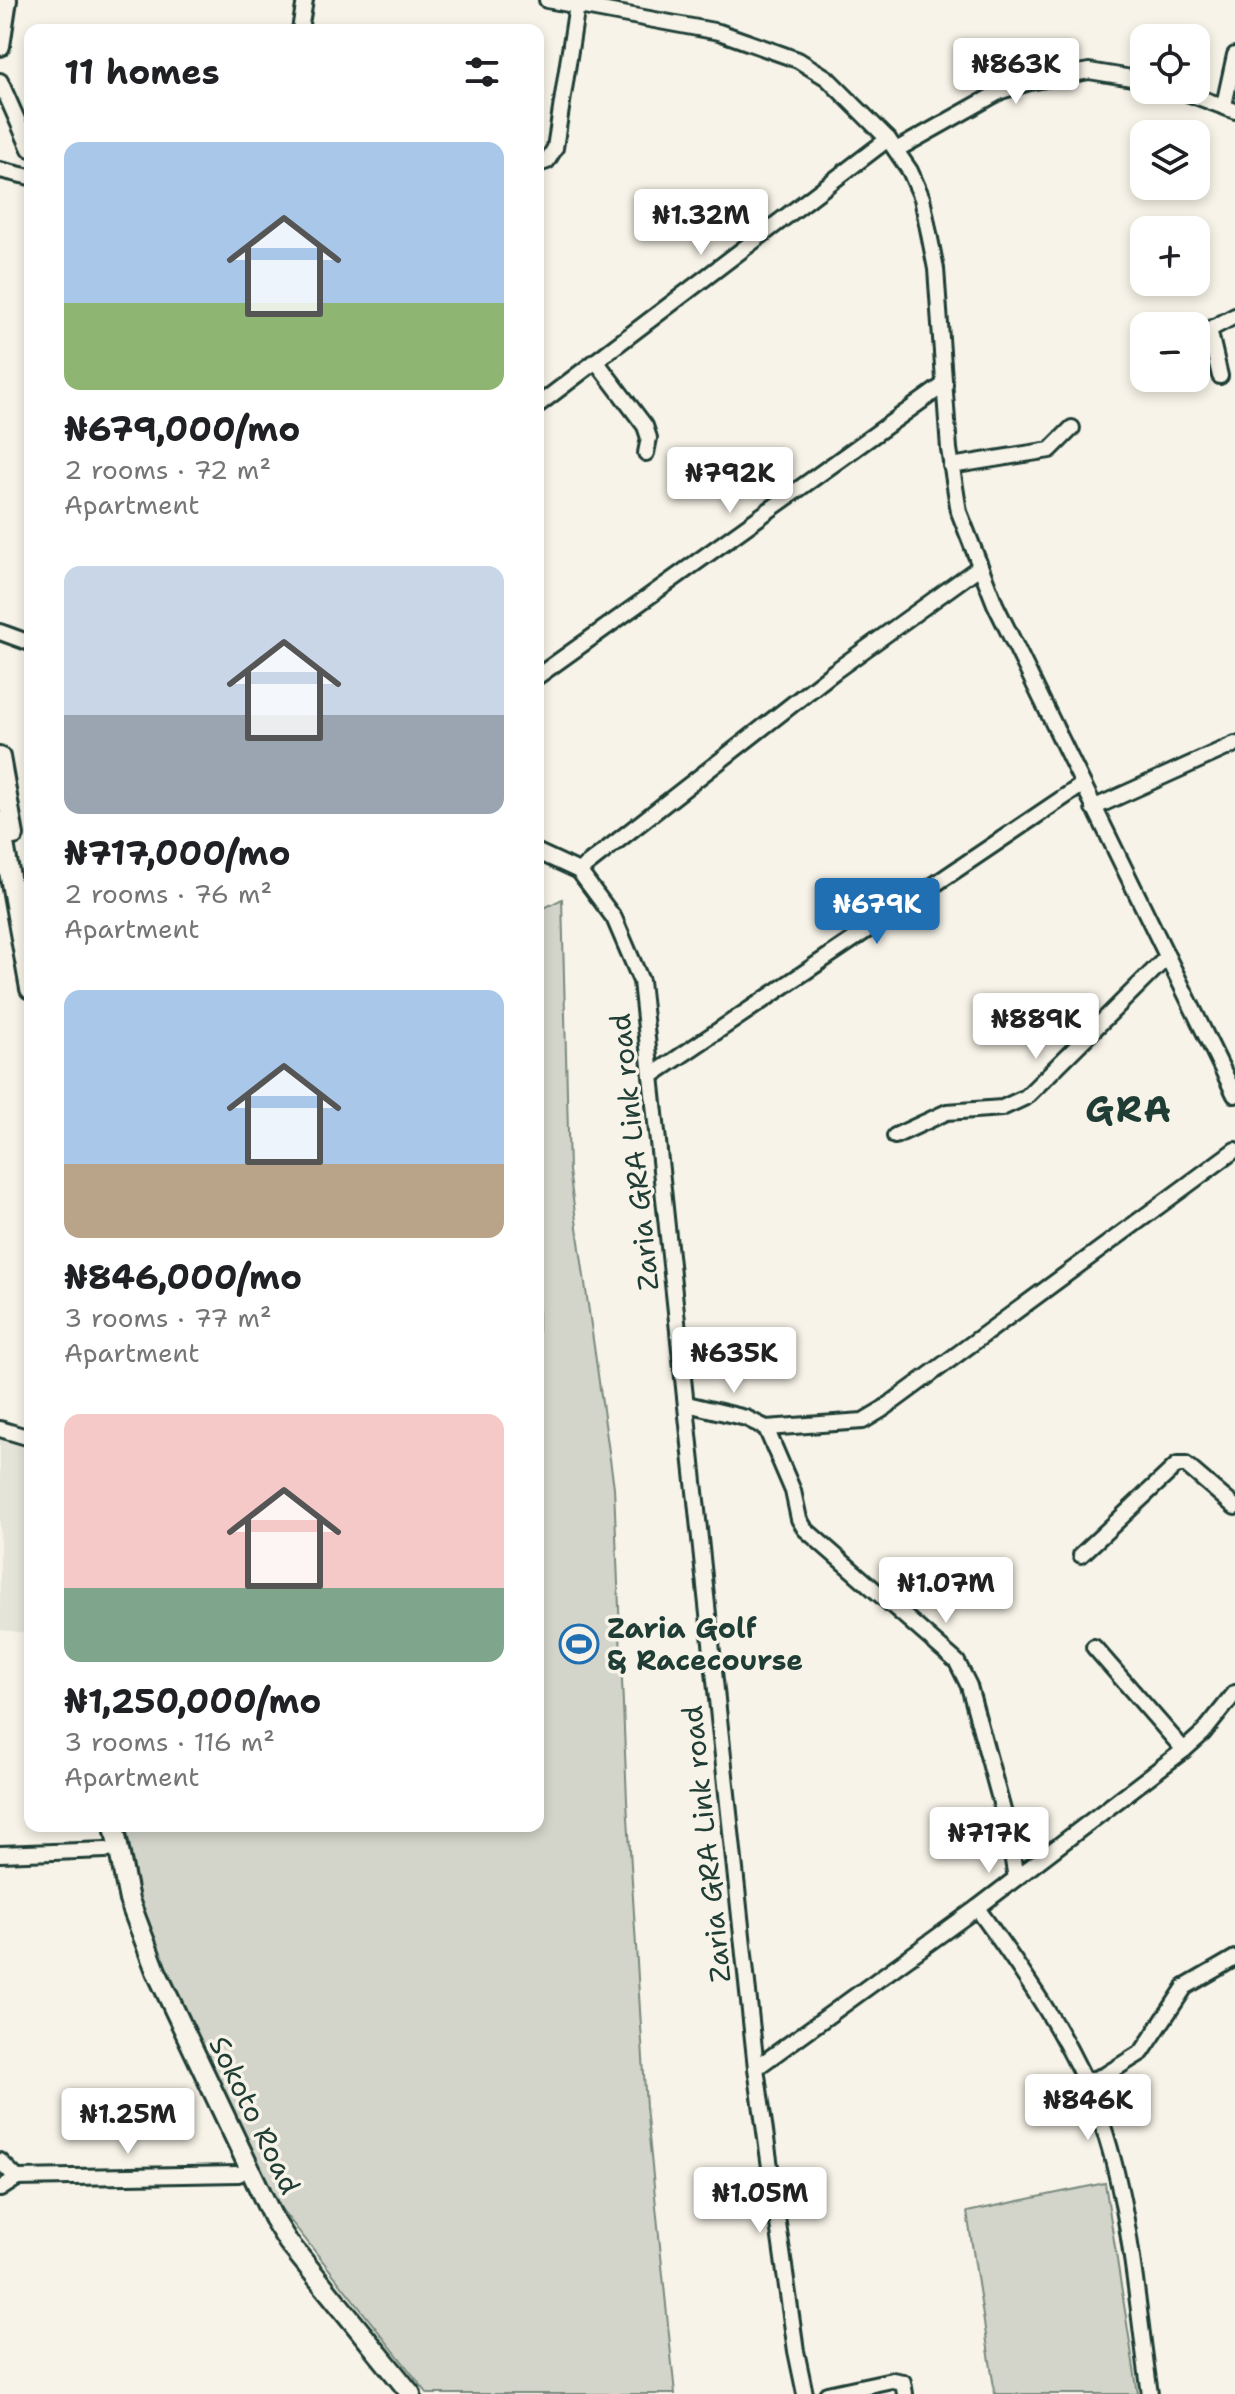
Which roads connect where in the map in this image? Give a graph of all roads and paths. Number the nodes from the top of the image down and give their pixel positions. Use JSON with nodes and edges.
{"nodes":[{"id":1,"x":7,"y":0,"type":"edge"},
{"id":2,"x":305,"y":0,"type":"edge"},
{"id":3,"x":547,"y":0,"type":"edge"},
{"id":4,"x":577,"y":5,"type":"junction"},
{"id":5,"x":301,"y":24,"type":"edge"},
{"id":6,"x":0,"y":46,"type":"edge"},
{"id":7,"x":1235,"y":55,"type":"edge"},
{"id":8,"x":1130,"y":78,"type":"edge"},
{"id":9,"x":0,"y":81,"type":"edge"},
{"id":10,"x":1210,"y":101,"type":"edge"},
{"id":11,"x":1230,"y":108,"type":"edge"},
{"id":12,"x":24,"y":135,"type":"edge"},
{"id":13,"x":892,"y":145,"type":"junction"},
{"id":14,"x":544,"y":162,"type":"edge"},
{"id":15,"x":0,"y":170,"type":"edge"},
{"id":16,"x":24,"y":176,"type":"edge"},
{"id":17,"x":1235,"y":316,"type":"edge"},
{"id":18,"x":596,"y":361,"type":"junction"},
{"id":19,"x":1220,"y":376,"type":"dead end"},
{"id":20,"x":945,"y":384,"type":"junction"},
{"id":21,"x":544,"y":400,"type":"edge"},
{"id":22,"x":1072,"y":428,"type":"dead end"},
{"id":23,"x":646,"y":453,"type":"dead end"},
{"id":24,"x":951,"y":466,"type":"junction"},
{"id":25,"x":978,"y":568,"type":"junction"},
{"id":26,"x":0,"y":632,"type":"edge"},
{"id":27,"x":24,"y":641,"type":"edge"},
{"id":28,"x":544,"y":672,"type":"edge"},
{"id":29,"x":1235,"y":744,"type":"edge"},
{"id":30,"x":0,"y":757,"type":"edge"},
{"id":31,"x":1082,"y":785,"type":"junction"},
{"id":32,"x":1093,"y":808,"type":"junction"},
{"id":33,"x":0,"y":821,"type":"edge"},
{"id":34,"x":544,"y":855,"type":"edge"},
{"id":35,"x":579,"y":871,"type":"junction"},
{"id":36,"x":24,"y":891,"type":"edge"},
{"id":37,"x":7,"y":903,"type":"edge"},
{"id":38,"x":1167,"y":957,"type":"junction"},
{"id":39,"x":24,"y":967,"type":"edge"},
{"id":40,"x":651,"y":1076,"type":"junction"},
{"id":41,"x":1235,"y":1095,"type":"edge"},
{"id":42,"x":895,"y":1136,"type":"dead end"},
{"id":43,"x":1235,"y":1150,"type":"edge"},
{"id":44,"x":687,"y":1404,"type":"junction"},
{"id":45,"x":766,"y":1428,"type":"junction"},
{"id":46,"x":0,"y":1429,"type":"edge"},
{"id":47,"x":24,"y":1436,"type":"edge"},
{"id":48,"x":1235,"y":1507,"type":"edge"},
{"id":49,"x":1081,"y":1555,"type":"dead end"},
{"id":50,"x":1094,"y":1647,"type":"dead end"},
{"id":51,"x":1235,"y":1693,"type":"edge"},
{"id":52,"x":1184,"y":1750,"type":"junction"},
{"id":53,"x":104,"y":1832,"type":"edge"},
{"id":54,"x":115,"y":1832,"type":"edge"},
{"id":55,"x":106,"y":1850,"type":"junction"},
{"id":56,"x":0,"y":1854,"type":"edge"},
{"id":57,"x":1016,"y":1878,"type":"junction"},
{"id":58,"x":977,"y":1908,"type":"junction"},
{"id":59,"x":1235,"y":1958,"type":"edge"},
{"id":60,"x":756,"y":2068,"type":"junction"},
{"id":61,"x":1083,"y":2083,"type":"junction"},
{"id":62,"x":0,"y":2161,"type":"edge"},
{"id":63,"x":239,"y":2174,"type":"junction"},
{"id":64,"x":17,"y":2178,"type":"junction"},
{"id":65,"x":0,"y":2189,"type":"edge"},
{"id":66,"x":397,"y":2394,"type":"edge"},
{"id":67,"x":411,"y":2394,"type":"edge"},
{"id":68,"x":805,"y":2394,"type":"edge"},
{"id":69,"x":827,"y":2394,"type":"edge"},
{"id":70,"x":905,"y":2394,"type":"edge"},
{"id":71,"x":1150,"y":2394,"type":"edge"}],
"edges":[{"from":1,"to":6,"type":"main road"},
{"from":2,"to":5,"type":"street"},
{"from":3,"to":4,"type":"street"},
{"from":4,"to":13,"type":"street"},
{"from":4,"to":14,"type":"street"},
{"from":7,"to":11,"type":"street"},
{"from":8,"to":13,"type":"street"},
{"from":9,"to":12,"type":"street"},
{"from":10,"to":11,"type":"street"},
{"from":13,"to":18,"type":"street"},
{"from":13,"to":20,"type":"street"},
{"from":15,"to":16,"type":"street"},
{"from":17,"to":19,"type":"street"},
{"from":18,"to":21,"type":"street"},
{"from":18,"to":23,"type":"street"},
{"from":20,"to":24,"type":"street"},
{"from":20,"to":28,"type":"street"},
{"from":22,"to":24,"type":"street"},
{"from":24,"to":25,"type":"street"},
{"from":25,"to":31,"type":"street"},
{"from":25,"to":35,"type":"street"},
{"from":26,"to":27,"type":"street"},
{"from":29,"to":32,"type":"street"},
{"from":30,"to":36,"type":"main road"},
{"from":31,"to":32,"type":"street"},
{"from":31,"to":40,"type":"street"},
{"from":32,"to":38,"type":"street"},
{"from":33,"to":37,"type":"main road"},
{"from":34,"to":35,"type":"street","name":"Zaria GRA Link road"},
{"from":35,"to":40,"type":"street","name":"Zaria GRA Link road"},
{"from":37,"to":39,"type":"main road"},
{"from":38,"to":41,"type":"street"},
{"from":38,"to":42,"type":"street"},
{"from":40,"to":44,"type":"street","name":"Zaria GRA Link road"},
{"from":43,"to":45,"type":"street"},
{"from":44,"to":45,"type":"street"},
{"from":44,"to":60,"type":"street","name":"Zaria GRA Link road"},
{"from":45,"to":57,"type":"street"},
{"from":46,"to":47,"type":"street"},
{"from":48,"to":49,"type":"street"},
{"from":50,"to":52,"type":"street"},
{"from":51,"to":52,"type":"street"},
{"from":52,"to":57,"type":"street"},
{"from":53,"to":55,"type":"main road","name":"Sokoto Road"},
{"from":54,"to":67,"type":"main road","name":"Sokoto Road"},
{"from":55,"to":56,"type":"street"},
{"from":55,"to":63,"type":"main road","name":"Sokoto Road"},
{"from":57,"to":58,"type":"street"},
{"from":58,"to":60,"type":"street"},
{"from":58,"to":61,"type":"street"},
{"from":59,"to":61,"type":"street"},
{"from":60,"to":68,"type":"street","name":"Zaria GRA Link road"},
{"from":61,"to":71,"type":"street"},
{"from":62,"to":64,"type":"street"},
{"from":63,"to":64,"type":"street"},
{"from":63,"to":66,"type":"main road","name":"Sokoto Road"},
{"from":64,"to":65,"type":"street"},
{"from":69,"to":70,"type":"street"}]}
